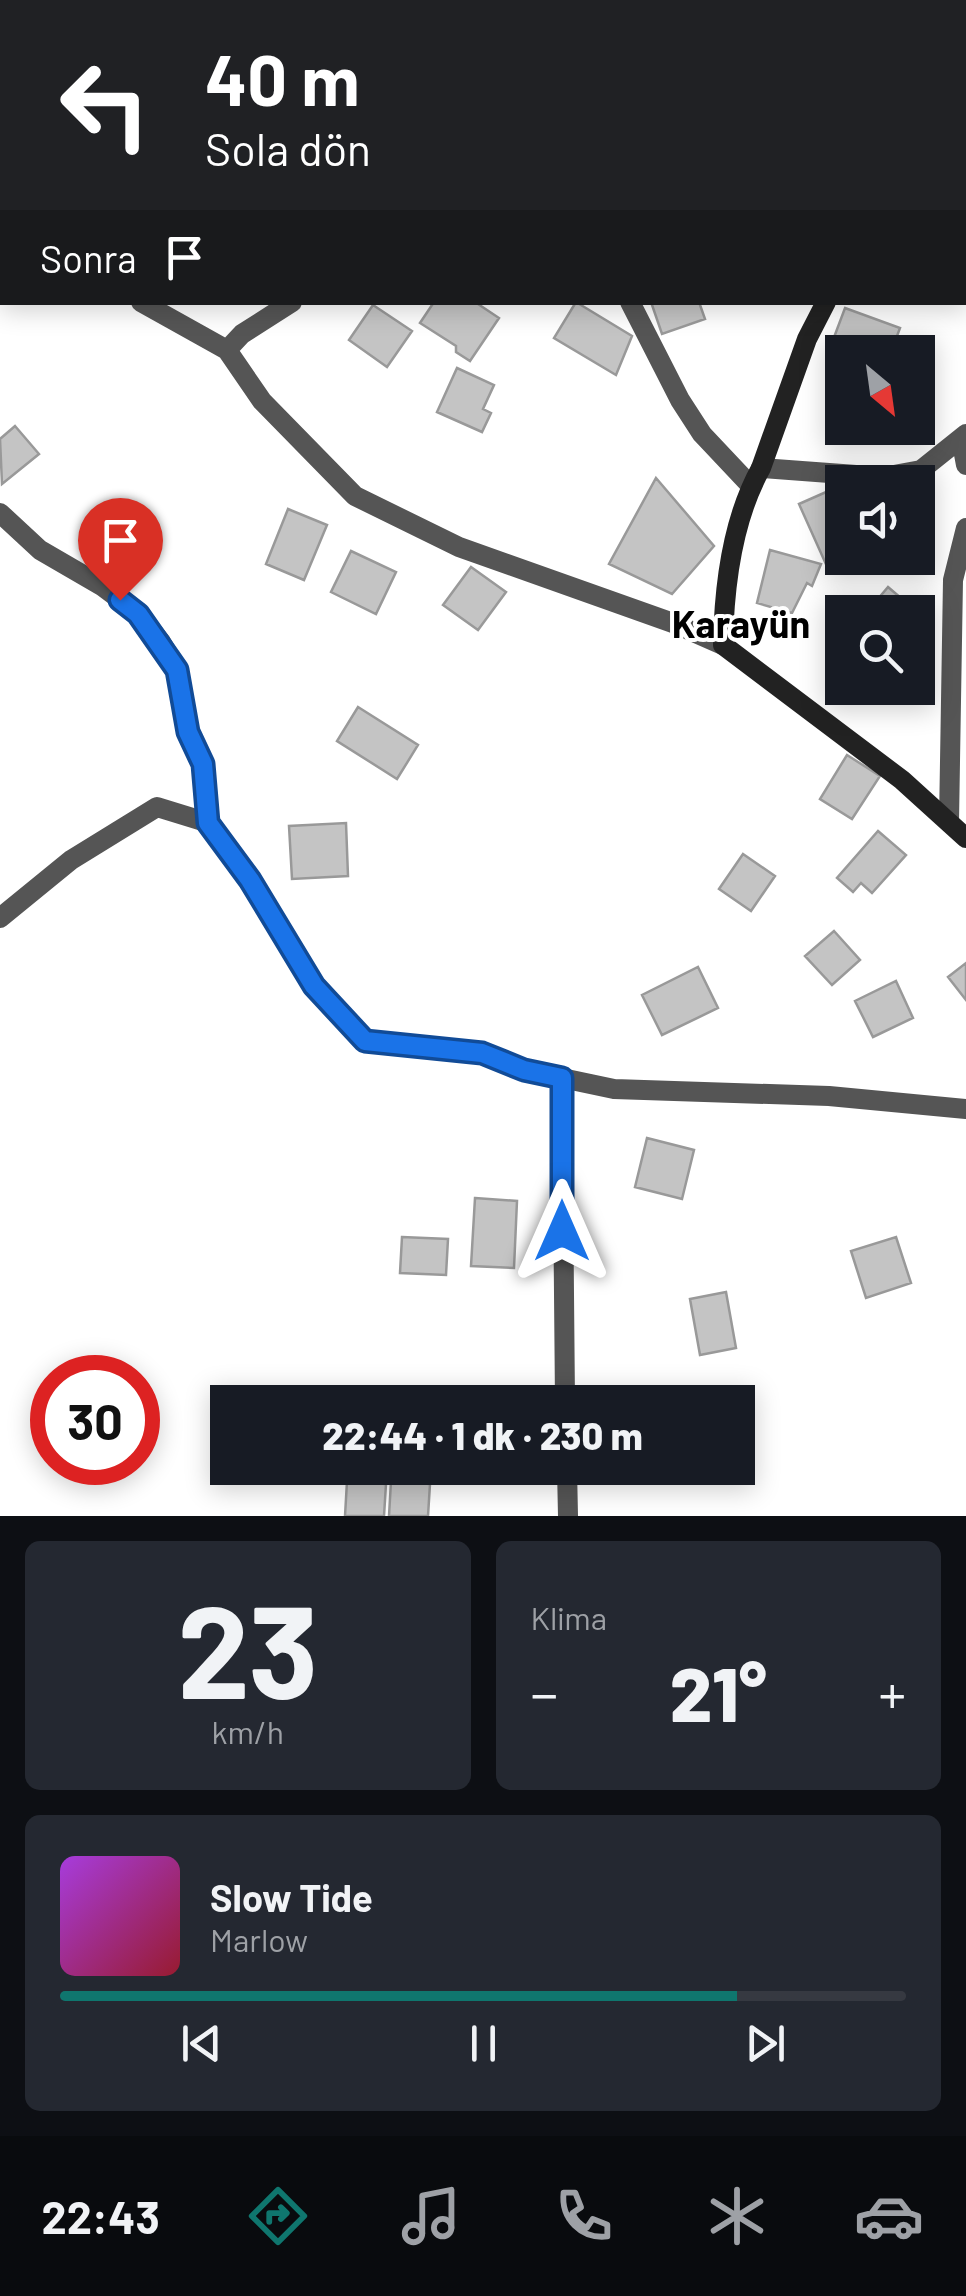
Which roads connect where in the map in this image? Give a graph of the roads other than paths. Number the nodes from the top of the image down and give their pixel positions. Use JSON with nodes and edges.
{"nodes":[{"id":1,"x":146,"y":305,"type":"edge"},
{"id":2,"x":287,"y":305,"type":"edge"},
{"id":3,"x":632,"y":305,"type":"edge"},
{"id":4,"x":824,"y":305,"type":"edge"},
{"id":5,"x":226,"y":350,"type":"junction"},
{"id":6,"x":964,"y":436,"type":"edge"},
{"id":7,"x":966,"y":465,"type":"edge"},
{"id":8,"x":756,"y":477,"type":"junction"},
{"id":9,"x":0,"y":513,"type":"edge"},
{"id":10,"x":966,"y":528,"type":"edge"},
{"id":11,"x":723,"y":646,"type":"junction"},
{"id":12,"x":949,"y":822,"type":"junction"},
{"id":13,"x":208,"y":823,"type":"junction"},
{"id":14,"x":966,"y":838,"type":"edge"},
{"id":15,"x":0,"y":918,"type":"edge"},
{"id":16,"x":562,"y":1078,"type":"junction"},
{"id":17,"x":966,"y":1109,"type":"edge"},
{"id":18,"x":565,"y":1385,"type":"edge"},
{"id":19,"x":567,"y":1485,"type":"edge"},
{"id":20,"x":568,"y":1516,"type":"edge"}],
"edges":[{"from":1,"to":5,"type":"street"},
{"from":2,"to":5,"type":"street"},
{"from":3,"to":8,"type":"street"},
{"from":4,"to":8,"type":"street"},
{"from":5,"to":11,"type":"street"},
{"from":6,"to":7,"type":"street"},
{"from":6,"to":8,"type":"street"},
{"from":8,"to":11,"type":"street"},
{"from":9,"to":13,"type":"street"},
{"from":10,"to":12,"type":"street"},
{"from":11,"to":12,"type":"street"},
{"from":12,"to":14,"type":"street"},
{"from":13,"to":15,"type":"street"},
{"from":13,"to":16,"type":"street"},
{"from":16,"to":17,"type":"street"},
{"from":16,"to":18,"type":"street"},
{"from":19,"to":20,"type":"street"}]}
